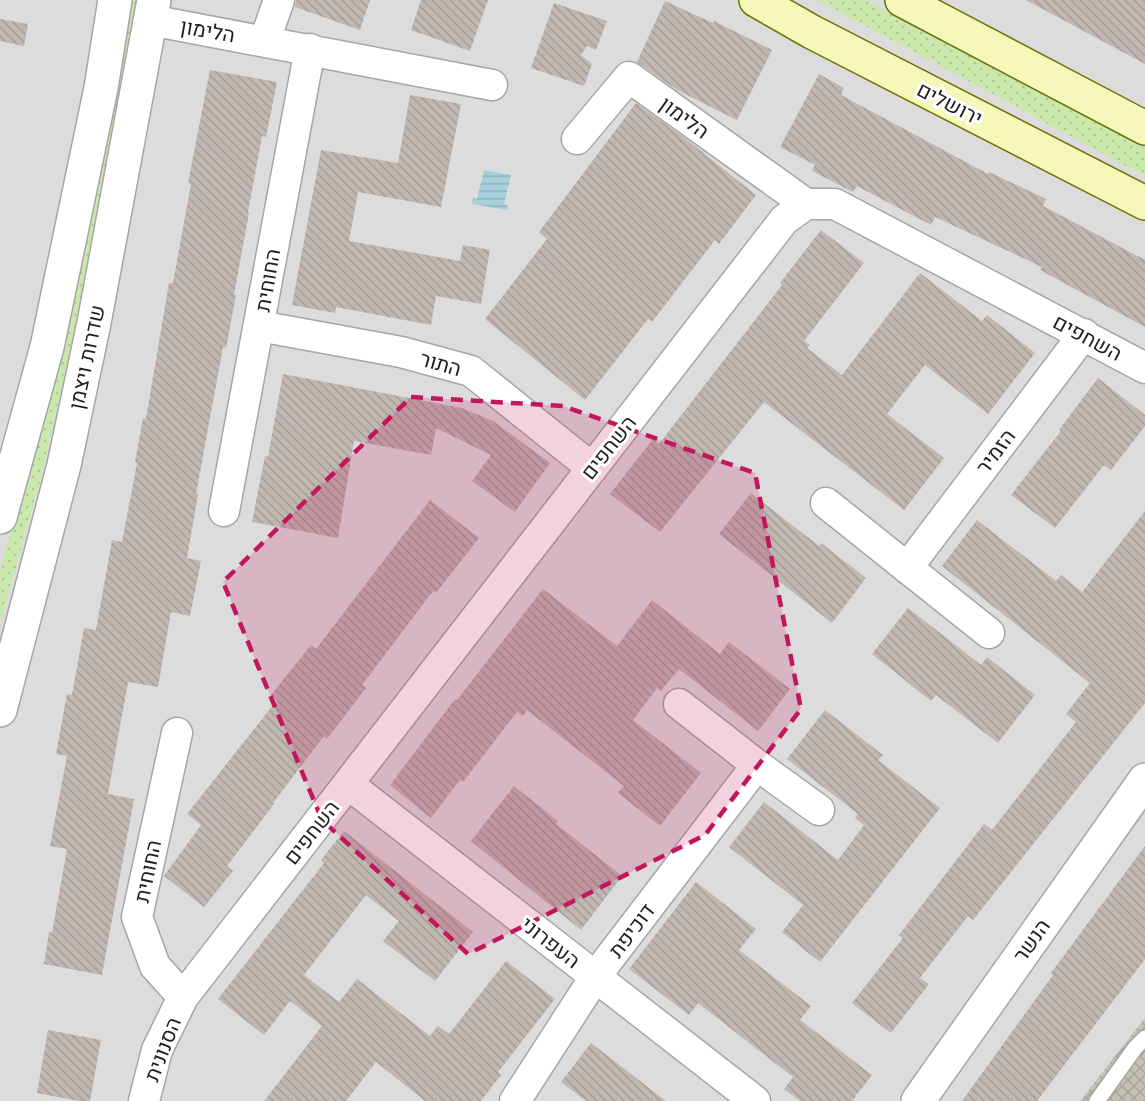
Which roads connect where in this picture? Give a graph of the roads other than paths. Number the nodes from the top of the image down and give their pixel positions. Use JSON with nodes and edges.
{"nodes":[{"id":1,"x":115,"y":0,"type":"edge"},
{"id":2,"x":279,"y":0,"type":"edge"},
{"id":3,"x":756,"y":0,"type":"edge"},
{"id":4,"x":902,"y":0,"type":"edge"},
{"id":5,"x":152,"y":10,"type":"edge"},
{"id":6,"x":265,"y":40,"type":"junction"},
{"id":7,"x":310,"y":49,"type":"junction"},
{"id":8,"x":492,"y":85,"type":"dead end"},
{"id":9,"x":1145,"y":128,"type":"edge"},
{"id":10,"x":578,"y":140,"type":"dead end"},
{"id":11,"x":1145,"y":203,"type":"edge"},
{"id":12,"x":806,"y":204,"type":"junction"},
{"id":13,"x":259,"y":326,"type":"junction"},
{"id":14,"x":1084,"y":334,"type":"junction"},
{"id":15,"x":1145,"y":368,"type":"edge"},
{"id":16,"x":592,"y":468,"type":"junction"},
{"id":17,"x":826,"y":503,"type":"dead end"},
{"id":18,"x":224,"y":511,"type":"dead end"},
{"id":19,"x":0,"y":517,"type":"edge"},
{"id":20,"x":907,"y":567,"type":"junction"},
{"id":21,"x":989,"y":633,"type":"dead end"},
{"id":22,"x":679,"y":704,"type":"dead end"},
{"id":23,"x":0,"y":711,"type":"edge"},
{"id":24,"x":177,"y":733,"type":"dead end"},
{"id":25,"x":756,"y":765,"type":"junction"},
{"id":26,"x":1145,"y":780,"type":"edge"},
{"id":27,"x":348,"y":784,"type":"junction"},
{"id":28,"x":819,"y":810,"type":"dead end"},
{"id":29,"x":595,"y":977,"type":"junction"},
{"id":30,"x":183,"y":997,"type":"junction"},
{"id":31,"x":1145,"y":1038,"type":"edge"},
{"id":32,"x":144,"y":1101,"type":"edge"},
{"id":33,"x":515,"y":1101,"type":"edge"},
{"id":34,"x":754,"y":1101,"type":"edge"},
{"id":35,"x":918,"y":1101,"type":"edge"},
{"id":36,"x":1097,"y":1101,"type":"edge"}],
"edges":[{"from":1,"to":19,"type":"street","name":"שדרות ויצמן"},
{"from":2,"to":6,"type":"street","name":"הלימון"},
{"from":3,"to":11,"type":"main road","name":"ירושלים"},
{"from":4,"to":9,"type":"main road"},
{"from":5,"to":6,"type":"street","name":"הלימון"},
{"from":5,"to":23,"type":"street","name":"שדרות ויצמן"},
{"from":6,"to":7,"type":"street","name":"הלימון"},
{"from":7,"to":8,"type":"street","name":"הלימון"},
{"from":7,"to":13,"type":"street","name":"החוחית"},
{"from":10,"to":12,"type":"street","name":"הלימון"},
{"from":12,"to":14,"type":"street","name":"השחפים"},
{"from":12,"to":16,"type":"street","name":"השחפים"},
{"from":13,"to":16,"type":"street","name":"התור"},
{"from":13,"to":18,"type":"street","name":"החוחית"},
{"from":14,"to":15,"type":"street","name":"השחפים"},
{"from":14,"to":20,"type":"street","name":"הזמיר"},
{"from":16,"to":27,"type":"street","name":"השחפים"},
{"from":17,"to":20,"type":"street"},
{"from":20,"to":21,"type":"street"},
{"from":22,"to":25,"type":"street"},
{"from":24,"to":30,"type":"street","name":"החוחית"},
{"from":25,"to":28,"type":"street"},
{"from":25,"to":29,"type":"street","name":"דוכיפת"},
{"from":26,"to":35,"type":"street","name":"הנשר"},
{"from":27,"to":29,"type":"street","name":"העפרוני"},
{"from":27,"to":30,"type":"street","name":"השחפים"},
{"from":29,"to":33,"type":"street","name":"דוכיפת"},
{"from":29,"to":34,"type":"street","name":"העפרוני"},
{"from":30,"to":32,"type":"street","name":"הסנונית"},
{"from":31,"to":36,"type":"lane"}]}
